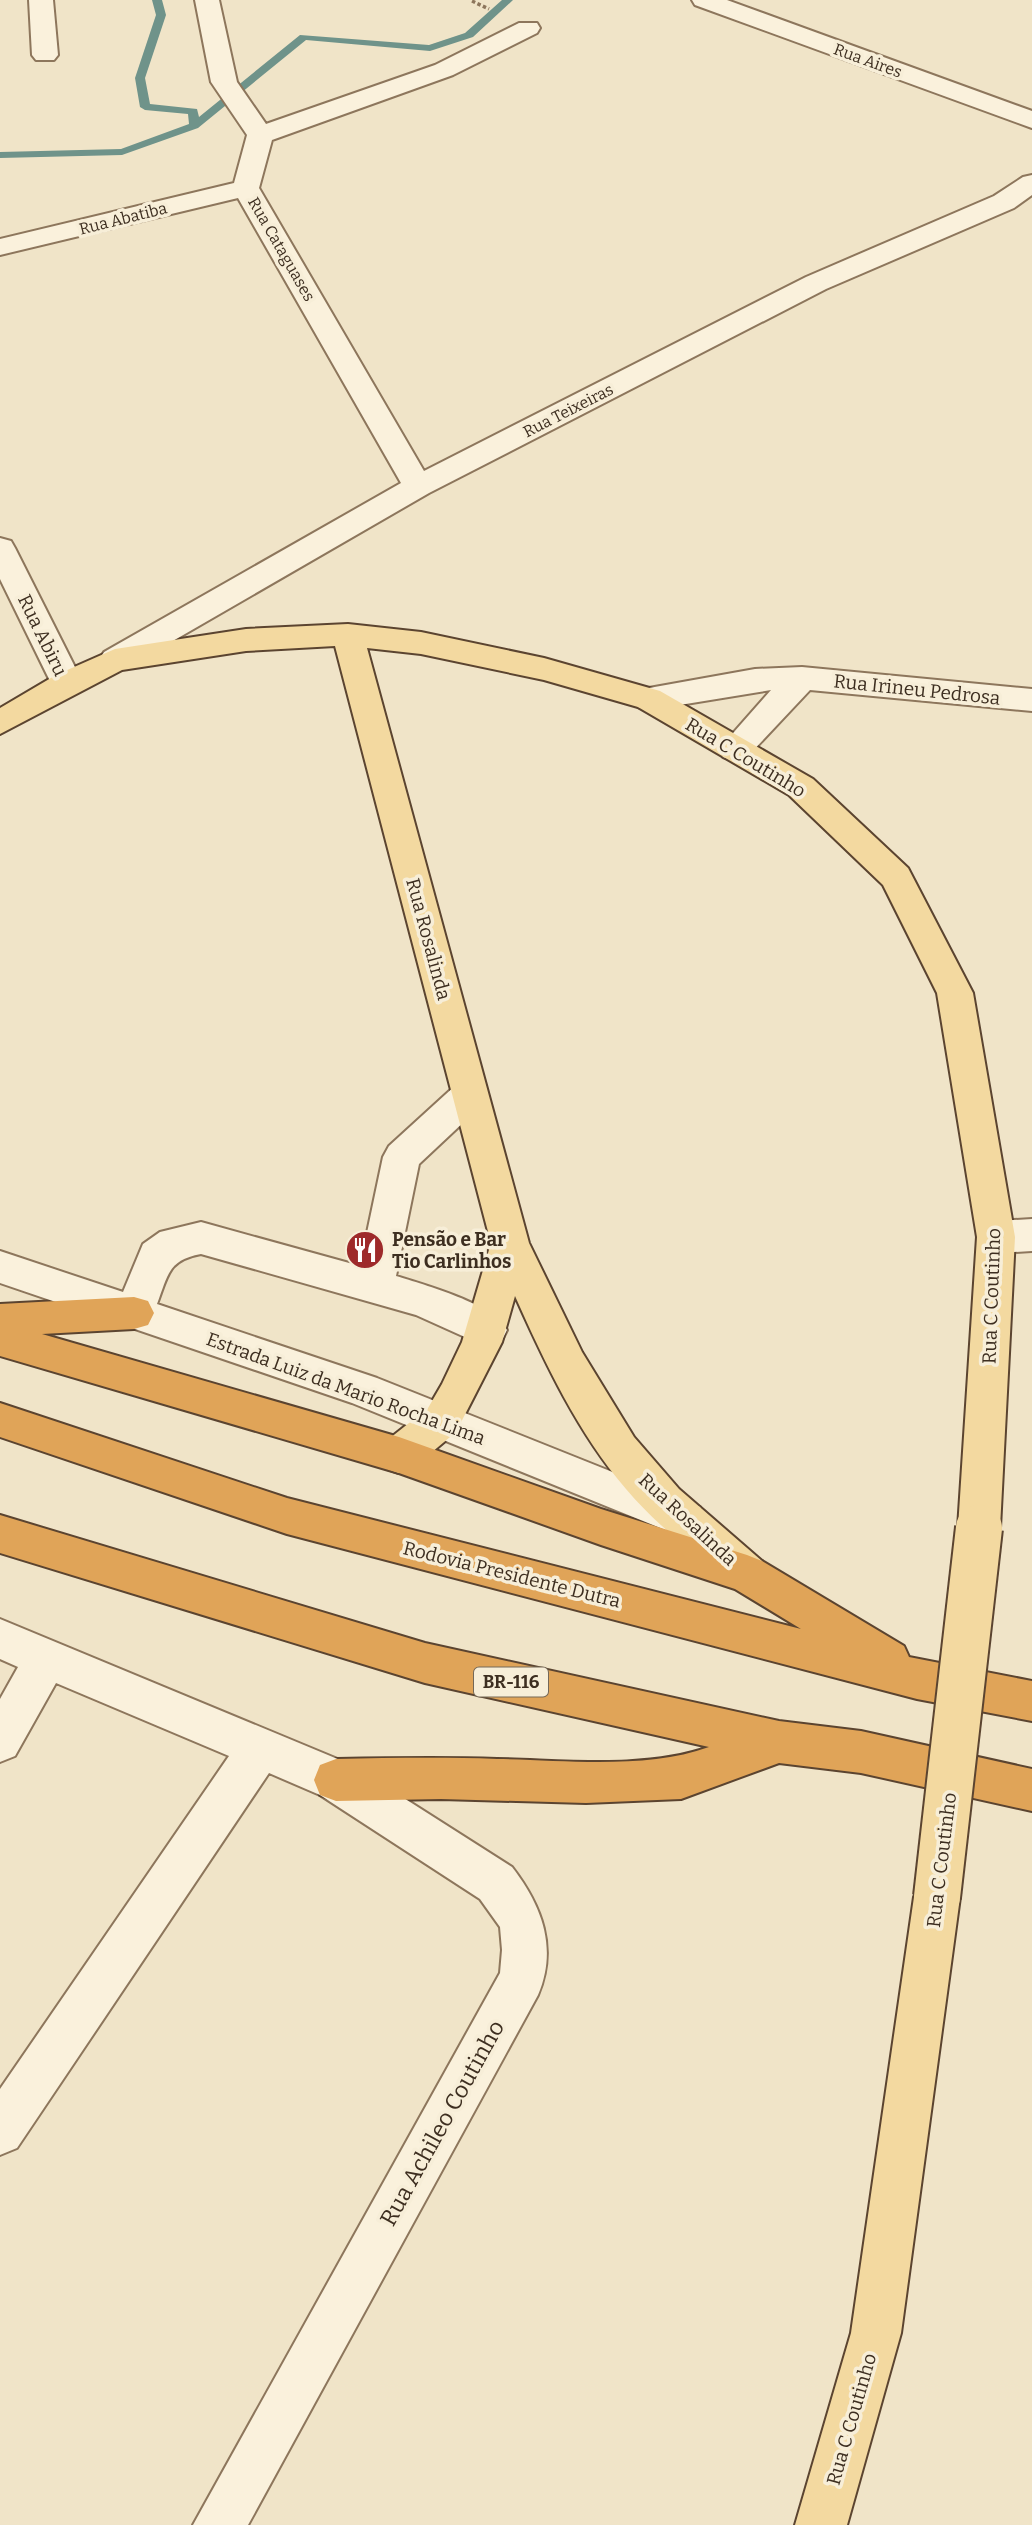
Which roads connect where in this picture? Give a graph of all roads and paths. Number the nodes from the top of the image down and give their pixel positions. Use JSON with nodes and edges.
{"nodes":[{"id":1,"x":41,"y":0,"type":"edge"},
{"id":2,"x":207,"y":0,"type":"edge"},
{"id":3,"x":704,"y":0,"type":"edge"},
{"id":4,"x":528,"y":28,"type":"dead end"},
{"id":5,"x":45,"y":55,"type":"dead end"},
{"id":6,"x":1032,"y":120,"type":"edge"},
{"id":7,"x":260,"y":135,"type":"junction"},
{"id":8,"x":1032,"y":183,"type":"edge"},
{"id":9,"x":246,"y":188,"type":"junction"},
{"id":10,"x":0,"y":247,"type":"edge"},
{"id":11,"x":418,"y":486,"type":"junction"},
{"id":12,"x":0,"y":548,"type":"edge"},
{"id":13,"x":348,"y":635,"type":"junction"},
{"id":14,"x":115,"y":660,"type":"junction"},
{"id":15,"x":802,"y":678,"type":"junction"},
{"id":16,"x":67,"y":683,"type":"junction"},
{"id":17,"x":649,"y":699,"type":"junction"},
{"id":18,"x":1032,"y":700,"type":"edge"},
{"id":19,"x":0,"y":723,"type":"edge"},
{"id":20,"x":735,"y":749,"type":"junction"},
{"id":21,"x":471,"y":1094,"type":"junction"},
{"id":22,"x":1014,"y":1236,"type":"edge"},
{"id":23,"x":510,"y":1244,"type":"junction"},
{"id":24,"x":0,"y":1267,"type":"edge"},
{"id":25,"x":374,"y":1286,"type":"junction"},
{"id":26,"x":134,"y":1313,"type":"junction"},
{"id":27,"x":0,"y":1320,"type":"edge"},
{"id":28,"x":487,"y":1330,"type":"junction"},
{"id":29,"x":0,"y":1339,"type":"edge"},
{"id":30,"x":0,"y":1420,"type":"edge"},
{"id":31,"x":442,"y":1420,"type":"junction"},
{"id":32,"x":399,"y":1455,"type":"junction"},
{"id":33,"x":687,"y":1521,"type":"junction"},
{"id":34,"x":0,"y":1534,"type":"edge"},
{"id":35,"x":747,"y":1573,"type":"junction"},
{"id":36,"x":0,"y":1639,"type":"edge"},
{"id":37,"x":46,"y":1659,"type":"junction"},
{"id":38,"x":917,"y":1679,"type":"junction"},
{"id":39,"x":1032,"y":1701,"type":"edge"},
{"id":40,"x":0,"y":1741,"type":"edge"},
{"id":41,"x":779,"y":1742,"type":"junction"},
{"id":42,"x":259,"y":1750,"type":"junction"},
{"id":43,"x":336,"y":1780,"type":"junction"},
{"id":44,"x":1032,"y":1790,"type":"edge"},
{"id":45,"x":0,"y":2131,"type":"edge"},
{"id":46,"x":219,"y":2525,"type":"edge"},
{"id":47,"x":821,"y":2525,"type":"edge"}],
"edges":[{"from":1,"to":5,"type":"street"},
{"from":2,"to":7,"type":"street"},
{"from":3,"to":6,"type":"street","name":"Rua Aires"},
{"from":4,"to":7,"type":"street"},
{"from":7,"to":9,"type":"street","name":"Rua Cataguases"},
{"from":8,"to":11,"type":"street","name":"Rua Teixeiras"},
{"from":9,"to":10,"type":"street","name":"Rua Abatiba"},
{"from":9,"to":11,"type":"street","name":"Rua Cataguases"},
{"from":11,"to":14,"type":"street","name":"Rua Teixeiras"},
{"from":12,"to":16,"type":"street","name":"Rua Abiru"},
{"from":13,"to":14,"type":"main road","name":"Rua C Coutinho"},
{"from":13,"to":17,"type":"main road","name":"Rua C Coutinho"},
{"from":13,"to":21,"type":"main road","name":"Rua Rosalinda"},
{"from":14,"to":16,"type":"main road"},
{"from":15,"to":17,"type":"street","name":"Rua Irineu Pedrosa"},
{"from":15,"to":18,"type":"street","name":"Rua Irineu Pedrosa"},
{"from":15,"to":20,"type":"street"},
{"from":16,"to":19,"type":"main road"},
{"from":17,"to":20,"type":"main road","name":"Rua C Coutinho"},
{"from":20,"to":22,"type":"main road","name":"Rua C Coutinho"},
{"from":21,"to":23,"type":"main road","name":"Rua Rosalinda"},
{"from":21,"to":25,"type":"street"},
{"from":22,"to":47,"type":"main road","name":"Rua C Coutinho","bridge":true},
{"from":23,"to":28,"type":"main road","name":"Rua Rosalinda"},
{"from":23,"to":33,"type":"main road","name":"Rua Rosalinda"},
{"from":24,"to":26,"type":"street","name":"Estrada Luiz da Mario Rocha Lima"},
{"from":25,"to":26,"type":"street"},
{"from":25,"to":28,"type":"street"},
{"from":26,"to":27,"type":"highway"},
{"from":26,"to":31,"type":"street","name":"Estrada Luiz da Mario Rocha Lima"},
{"from":28,"to":31,"type":"main road","name":"Rua Rosalinda"},
{"from":29,"to":32,"type":"highway"},
{"from":30,"to":38,"type":"highway","name":"Rodovia Presidente Dutra"},
{"from":31,"to":32,"type":"main road","name":"Rua Rosalinda"},
{"from":31,"to":33,"type":"street","name":"Estrada Luiz da Mario Rocha Lima"},
{"from":32,"to":35,"type":"highway"},
{"from":33,"to":35,"type":"main road","name":"Rua Rosalinda"},
{"from":34,"to":41,"type":"highway","number":"BR-116"},
{"from":35,"to":38,"type":"highway"},
{"from":36,"to":37,"type":"street","name":"Rua Achileo Coutinho"},
{"from":37,"to":40,"type":"street"},
{"from":37,"to":42,"type":"street","name":"Rua Achileo Coutinho"},
{"from":38,"to":39,"type":"highway","name":"Rodovia Presidente Dutra"},
{"from":41,"to":43,"type":"highway"},
{"from":41,"to":44,"type":"highway","number":"BR-116"},
{"from":42,"to":43,"type":"street","name":"Rua Achileo Coutinho"},
{"from":42,"to":45,"type":"street"},
{"from":43,"to":46,"type":"street","name":"Rua Achileo Coutinho"}]}
